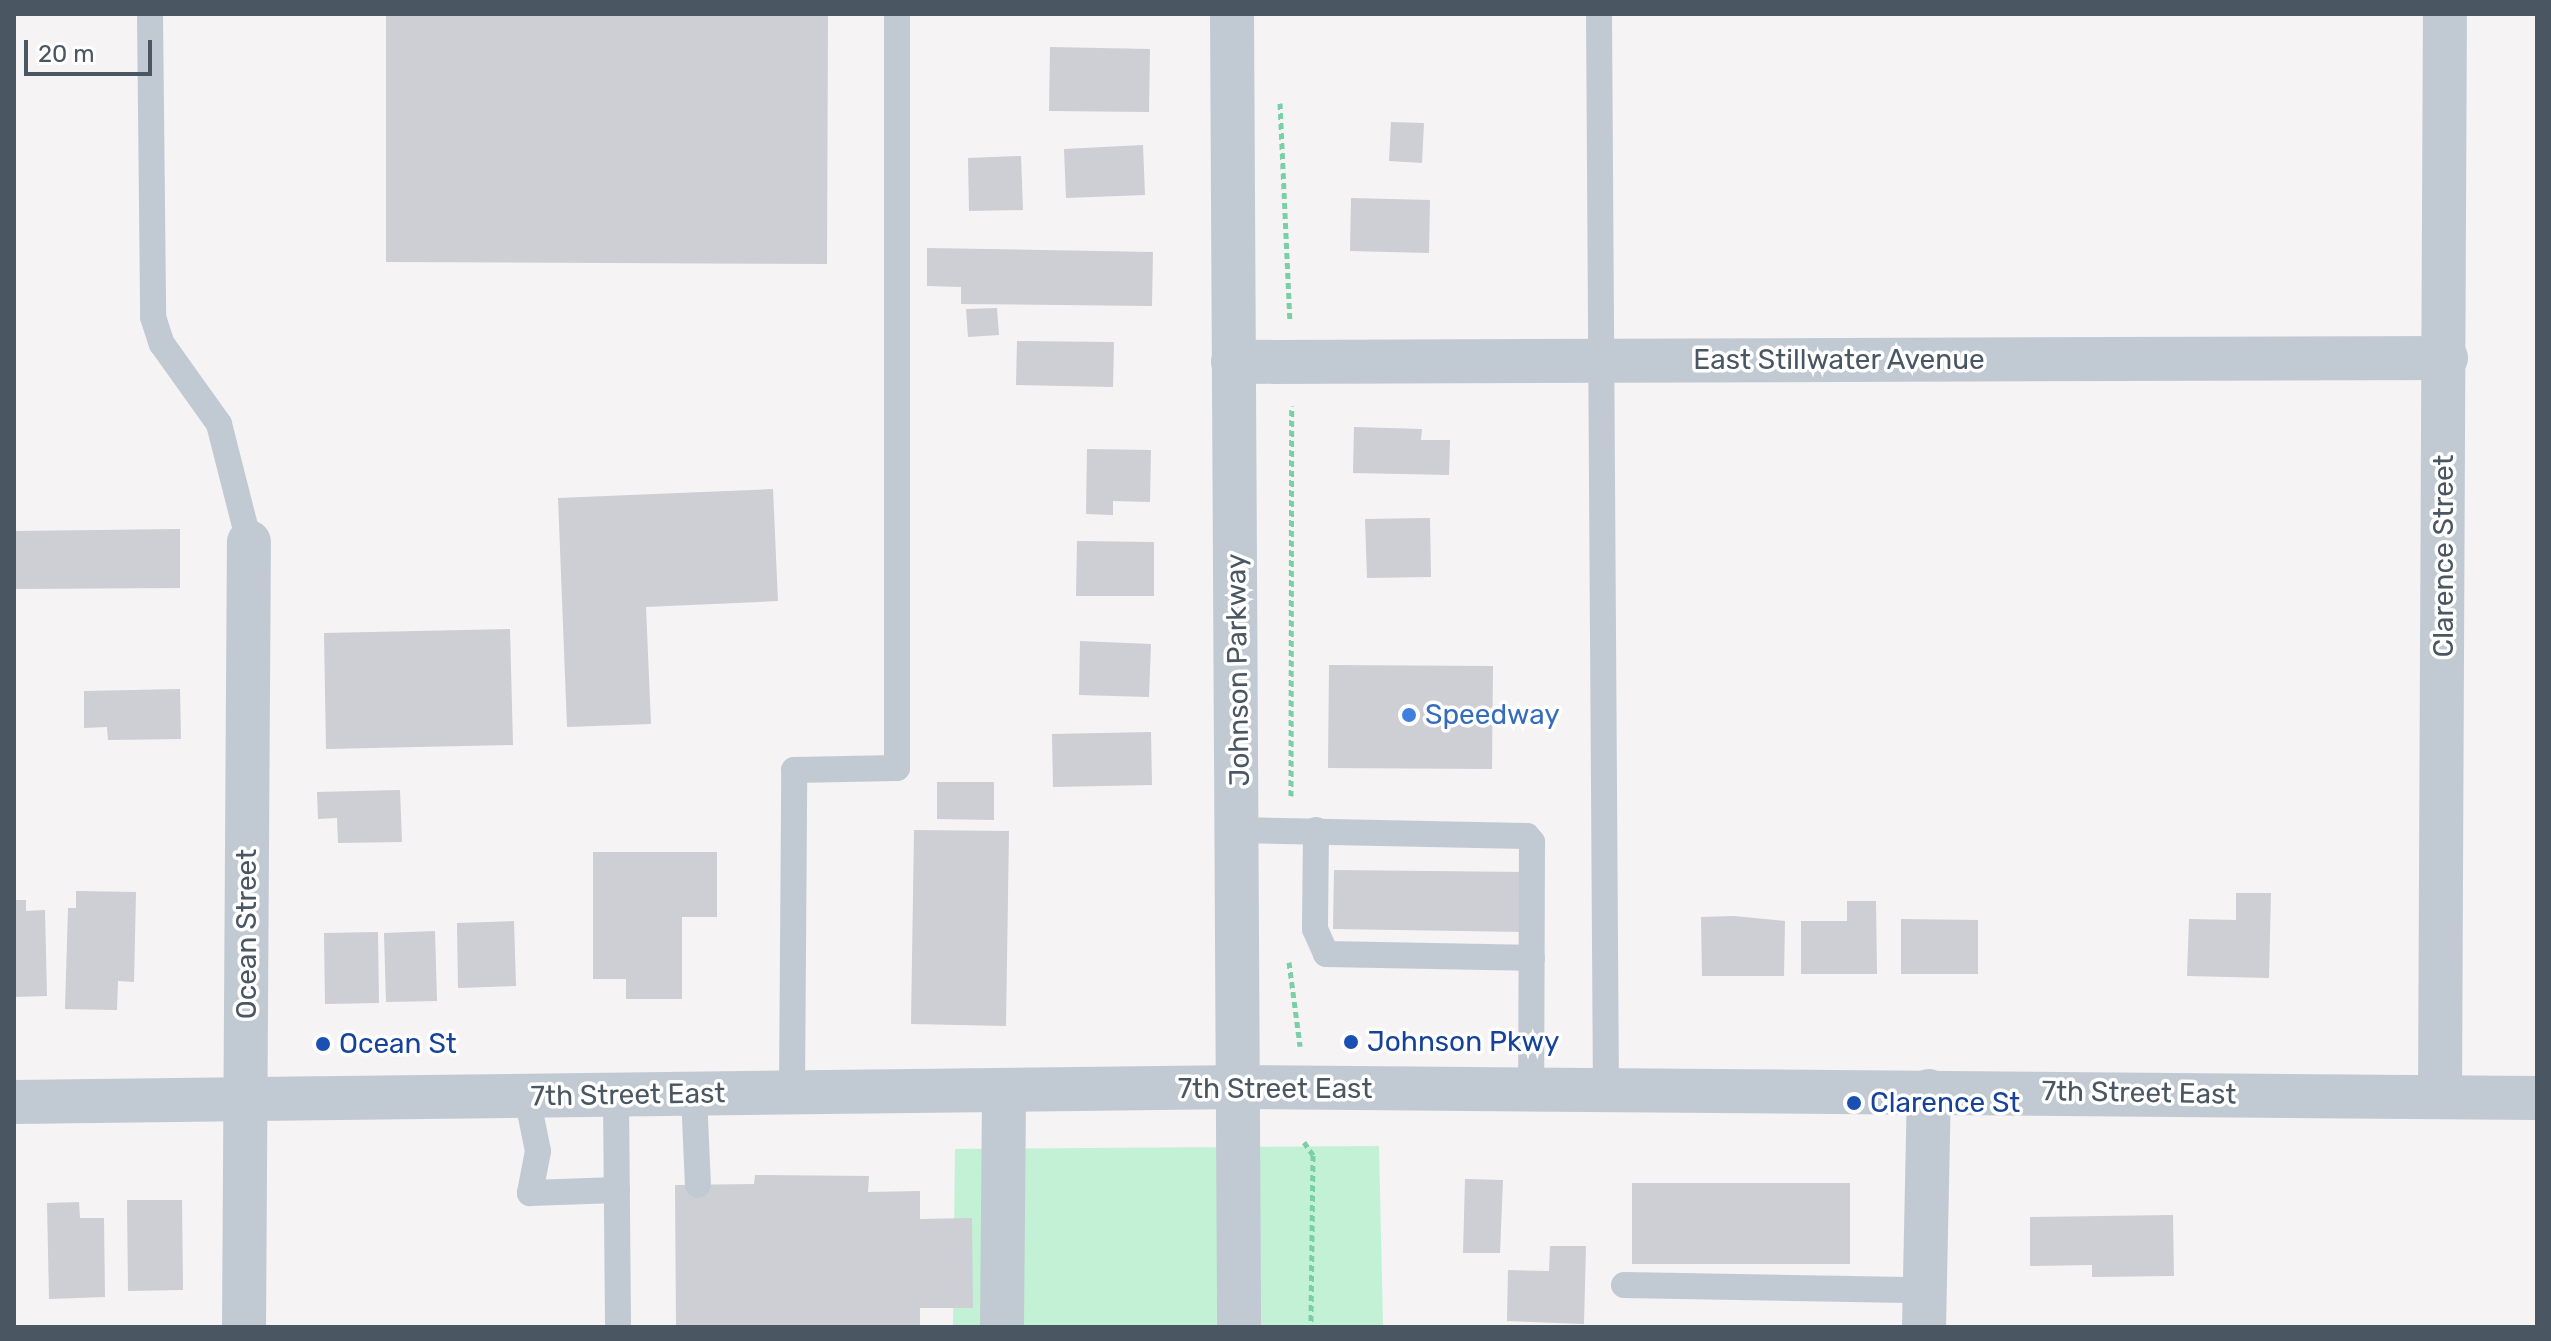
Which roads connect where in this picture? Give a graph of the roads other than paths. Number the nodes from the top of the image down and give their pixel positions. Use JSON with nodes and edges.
{"nodes":[{"id":1,"x":150,"y":14,"type":"edge"},
{"id":2,"x":897,"y":14,"type":"edge"},
{"id":3,"x":1232,"y":14,"type":"edge"},
{"id":4,"x":1599,"y":14,"type":"edge"},
{"id":5,"x":2445,"y":14,"type":"edge"},
{"id":6,"x":2446,"y":358,"type":"junction"},
{"id":7,"x":1601,"y":361,"type":"junction"},
{"id":8,"x":1233,"y":362,"type":"junction"},
{"id":9,"x":249,"y":542,"type":"joint"},
{"id":10,"x":1240,"y":830,"type":"junction"},
{"id":11,"x":1303,"y":830,"type":"junction"},
{"id":12,"x":1532,"y":958,"type":"junction"},
{"id":13,"x":1241,"y":1087,"type":"junction"},
{"id":14,"x":1531,"y":1088,"type":"junction"},
{"id":15,"x":1606,"y":1089,"type":"junction"},
{"id":16,"x":1004,"y":1091,"type":"junction"},
{"id":17,"x":1929,"y":1091,"type":"junction"},
{"id":18,"x":792,"y":1093,"type":"junction"},
{"id":19,"x":694,"y":1095,"type":"junction"},
{"id":20,"x":616,"y":1096,"type":"junction"},
{"id":21,"x":527,"y":1097,"type":"junction"},
{"id":22,"x":2440,"y":1097,"type":"junction"},
{"id":23,"x":2537,"y":1098,"type":"edge"},
{"id":24,"x":246,"y":1099,"type":"junction"},
{"id":25,"x":14,"y":1102,"type":"edge"},
{"id":26,"x":698,"y":1185,"type":"dead end"},
{"id":27,"x":617,"y":1190,"type":"junction"},
{"id":28,"x":1624,"y":1285,"type":"dead end"},
{"id":29,"x":1923,"y":1308,"type":"edge"},
{"id":30,"x":244,"y":1327,"type":"edge"},
{"id":31,"x":618,"y":1327,"type":"edge"},
{"id":32,"x":1002,"y":1327,"type":"edge"},
{"id":33,"x":1239,"y":1327,"type":"edge"}],
"edges":[{"from":1,"to":9,"type":"lane"},
{"from":2,"to":18,"type":"lane"},
{"from":3,"to":8,"type":"street","name":"Johnson Parkway"},
{"from":4,"to":7,"type":"lane"},
{"from":5,"to":6,"type":"street","name":"Clarence Street"},
{"from":6,"to":7,"type":"street","name":"East Stillwater Avenue"},
{"from":6,"to":22,"type":"street","name":"Clarence Street"},
{"from":7,"to":8,"type":"street","name":"East Stillwater Avenue"},
{"from":7,"to":15,"type":"lane"},
{"from":8,"to":10,"type":"street","name":"Johnson Parkway"},
{"from":9,"to":24,"type":"street","name":"Ocean Street"},
{"from":10,"to":11,"type":"lane"},
{"from":10,"to":13,"type":"street","name":"Johnson Parkway"},
{"from":11,"to":12,"type":"lane"},
{"from":11,"to":12,"type":"lane"},
{"from":12,"to":14,"type":"lane"},
{"from":13,"to":14,"type":"street","name":"7th Street East"},
{"from":13,"to":16,"type":"street","name":"7th Street East"},
{"from":13,"to":33,"type":"street","name":"Johnson Parkway"},
{"from":14,"to":15,"type":"street","name":"7th Street East"},
{"from":15,"to":17,"type":"street","name":"7th Street East"},
{"from":16,"to":18,"type":"street","name":"7th Street East"},
{"from":16,"to":32,"type":"street"},
{"from":17,"to":22,"type":"street","name":"7th Street East"},
{"from":17,"to":29,"type":"street"},
{"from":18,"to":19,"type":"street","name":"7th Street East"},
{"from":19,"to":20,"type":"street","name":"7th Street East"},
{"from":19,"to":26,"type":"lane"},
{"from":20,"to":21,"type":"street","name":"7th Street East"},
{"from":20,"to":27,"type":"lane"},
{"from":21,"to":24,"type":"street","name":"7th Street East"},
{"from":21,"to":27,"type":"lane"},
{"from":22,"to":23,"type":"street","name":"7th Street East"},
{"from":24,"to":25,"type":"street","name":"7th Street East"},
{"from":24,"to":30,"type":"street","name":"Ocean Street"},
{"from":27,"to":31,"type":"lane"},
{"from":28,"to":29,"type":"lane"}]}
